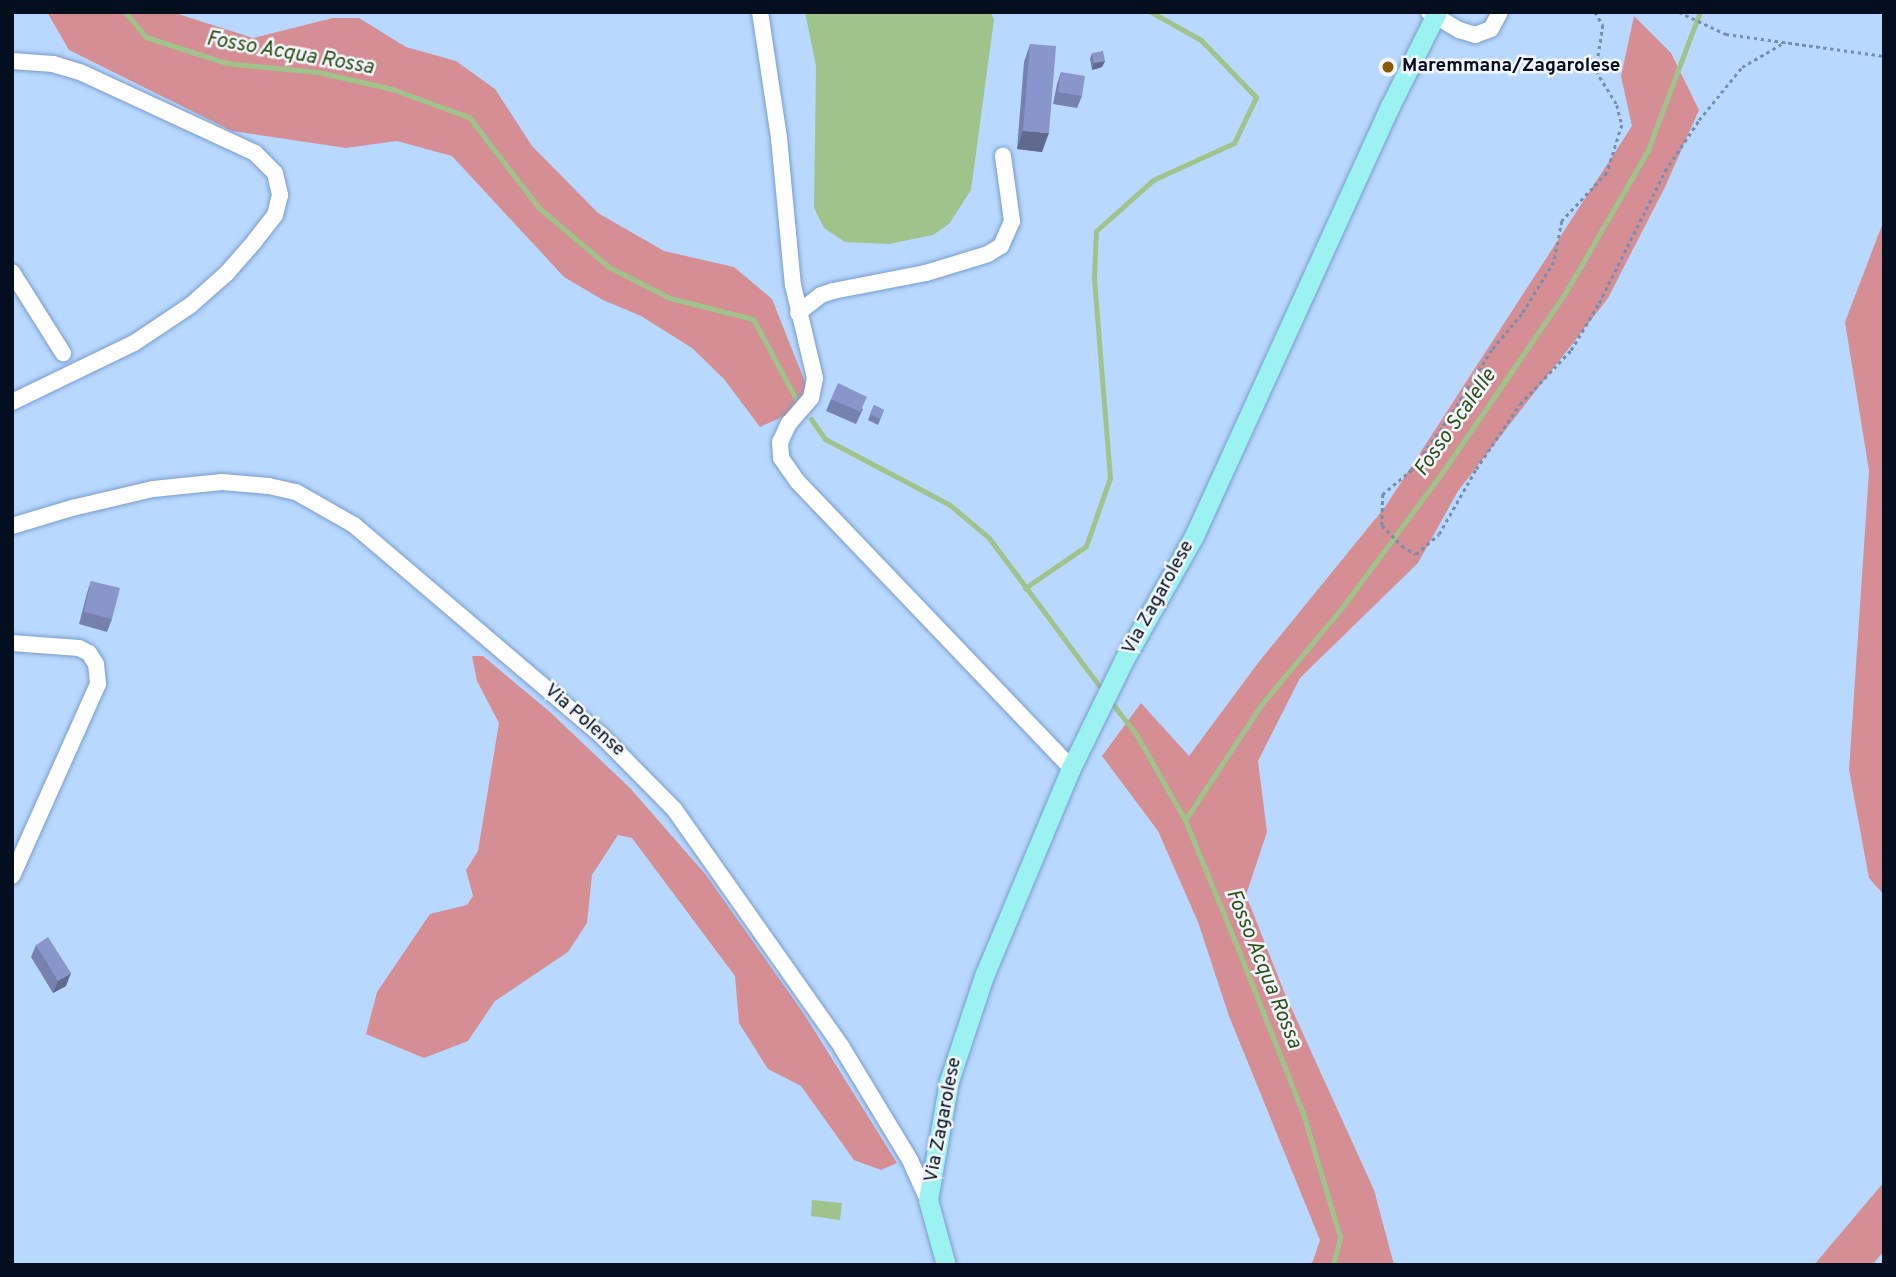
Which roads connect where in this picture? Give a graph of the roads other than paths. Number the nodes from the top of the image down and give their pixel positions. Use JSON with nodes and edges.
{"nodes":[{"id":1,"x":760,"y":12,"type":"edge"},
{"id":2,"x":1500,"y":12,"type":"edge"},
{"id":3,"x":1434,"y":14,"type":"edge"},
{"id":4,"x":12,"y":61,"type":"edge"},
{"id":5,"x":1003,"y":156,"type":"dead end"},
{"id":6,"x":12,"y":272,"type":"edge"},
{"id":7,"x":798,"y":313,"type":"junction"},
{"id":8,"x":63,"y":352,"type":"dead end"},
{"id":9,"x":12,"y":402,"type":"edge"},
{"id":10,"x":12,"y":526,"type":"edge"},
{"id":11,"x":12,"y":642,"type":"edge"},
{"id":12,"x":1071,"y":768,"type":"junction"},
{"id":13,"x":12,"y":876,"type":"edge"},
{"id":14,"x":928,"y":1200,"type":"junction"},
{"id":15,"x":946,"y":1265,"type":"edge"}],
"edges":[{"from":1,"to":7,"type":"street"},
{"from":2,"to":3,"type":"street"},
{"from":3,"to":12,"type":"main road","name":"Via Zagarolese"},
{"from":4,"to":9,"type":"street"},
{"from":5,"to":7,"type":"street"},
{"from":6,"to":8,"type":"street"},
{"from":7,"to":12,"type":"street"},
{"from":10,"to":14,"type":"street","name":"Via Polense"},
{"from":11,"to":13,"type":"street"},
{"from":12,"to":14,"type":"main road","name":"Via Zagarolese"},
{"from":14,"to":15,"type":"main road","name":"Via Polense"}]}
